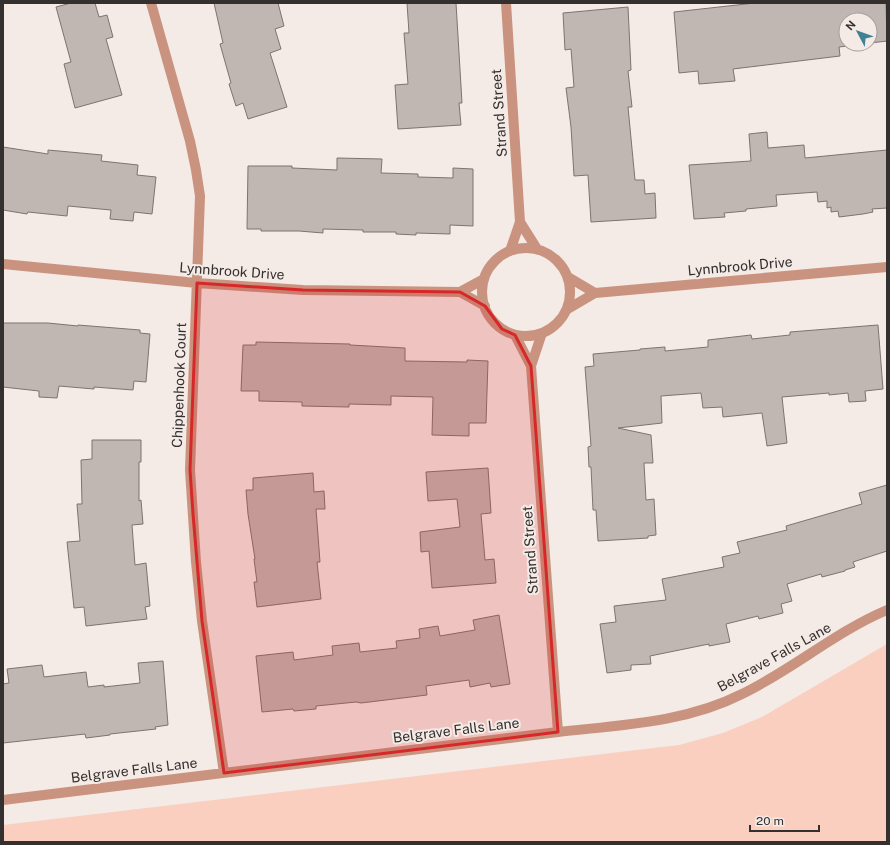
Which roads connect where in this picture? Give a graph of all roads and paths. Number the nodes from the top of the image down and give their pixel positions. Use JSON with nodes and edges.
{"nodes":[{"id":1,"x":151,"y":3,"type":"edge"},
{"id":2,"x":506,"y":3,"type":"edge"},
{"id":3,"x":520,"y":222,"type":"junction"},
{"id":4,"x":537,"y":249,"type":"junction"},
{"id":5,"x":510,"y":251,"type":"junction"},
{"id":6,"x":3,"y":264,"type":"edge"},
{"id":7,"x":887,"y":267,"type":"edge"},
{"id":8,"x":568,"y":277,"type":"junction"},
{"id":9,"x":484,"y":279,"type":"junction"},
{"id":10,"x":197,"y":283,"type":"junction"},
{"id":11,"x":460,"y":292,"type":"junction"},
{"id":12,"x":595,"y":293,"type":"junction"},
{"id":13,"x":484,"y":306,"type":"junction"},
{"id":14,"x":566,"y":310,"type":"junction"},
{"id":15,"x":542,"y":333,"type":"junction"},
{"id":16,"x":515,"y":335,"type":"junction"},
{"id":17,"x":531,"y":366,"type":"junction"},
{"id":18,"x":887,"y":610,"type":"edge"},
{"id":19,"x":558,"y":732,"type":"junction"},
{"id":20,"x":224,"y":773,"type":"junction"},
{"id":21,"x":3,"y":800,"type":"edge"}],
"edges":[{"from":1,"to":10,"type":"street","name":"Chippenhook Court"},
{"from":2,"to":3,"type":"street","name":"Strand Street"},
{"from":3,"to":4,"type":"street","name":"Strand Street"},
{"from":3,"to":5,"type":"street","name":"Strand Street"},
{"from":4,"to":5,"type":"street"},
{"from":4,"to":8,"type":"street"},
{"from":5,"to":9,"type":"street"},
{"from":6,"to":10,"type":"street","name":"Lynnbrook Drive"},
{"from":7,"to":12,"type":"street","name":"Lynnbrook Drive"},
{"from":8,"to":12,"type":"street"},
{"from":8,"to":14,"type":"street"},
{"from":9,"to":11,"type":"street","name":"Lynnbrook Drive"},
{"from":9,"to":13,"type":"street"},
{"from":10,"to":11,"type":"street","name":"Lynnbrook Drive"},
{"from":10,"to":20,"type":"street","name":"Chippenhook Court"},
{"from":11,"to":13,"type":"street","name":"Lynnbrook Drive"},
{"from":12,"to":14,"type":"street","name":"Lynnbrook Drive"},
{"from":13,"to":16,"type":"street"},
{"from":14,"to":15,"type":"street"},
{"from":15,"to":16,"type":"street"},
{"from":15,"to":17,"type":"street","name":"Strand Street"},
{"from":16,"to":17,"type":"street","name":"Strand Street"},
{"from":17,"to":19,"type":"street","name":"Strand Street"},
{"from":18,"to":19,"type":"street","name":"Belgrave Falls Lane"},
{"from":19,"to":20,"type":"street","name":"Belgrave Falls Lane"},
{"from":20,"to":21,"type":"street","name":"Belgrave Falls Lane"}]}
